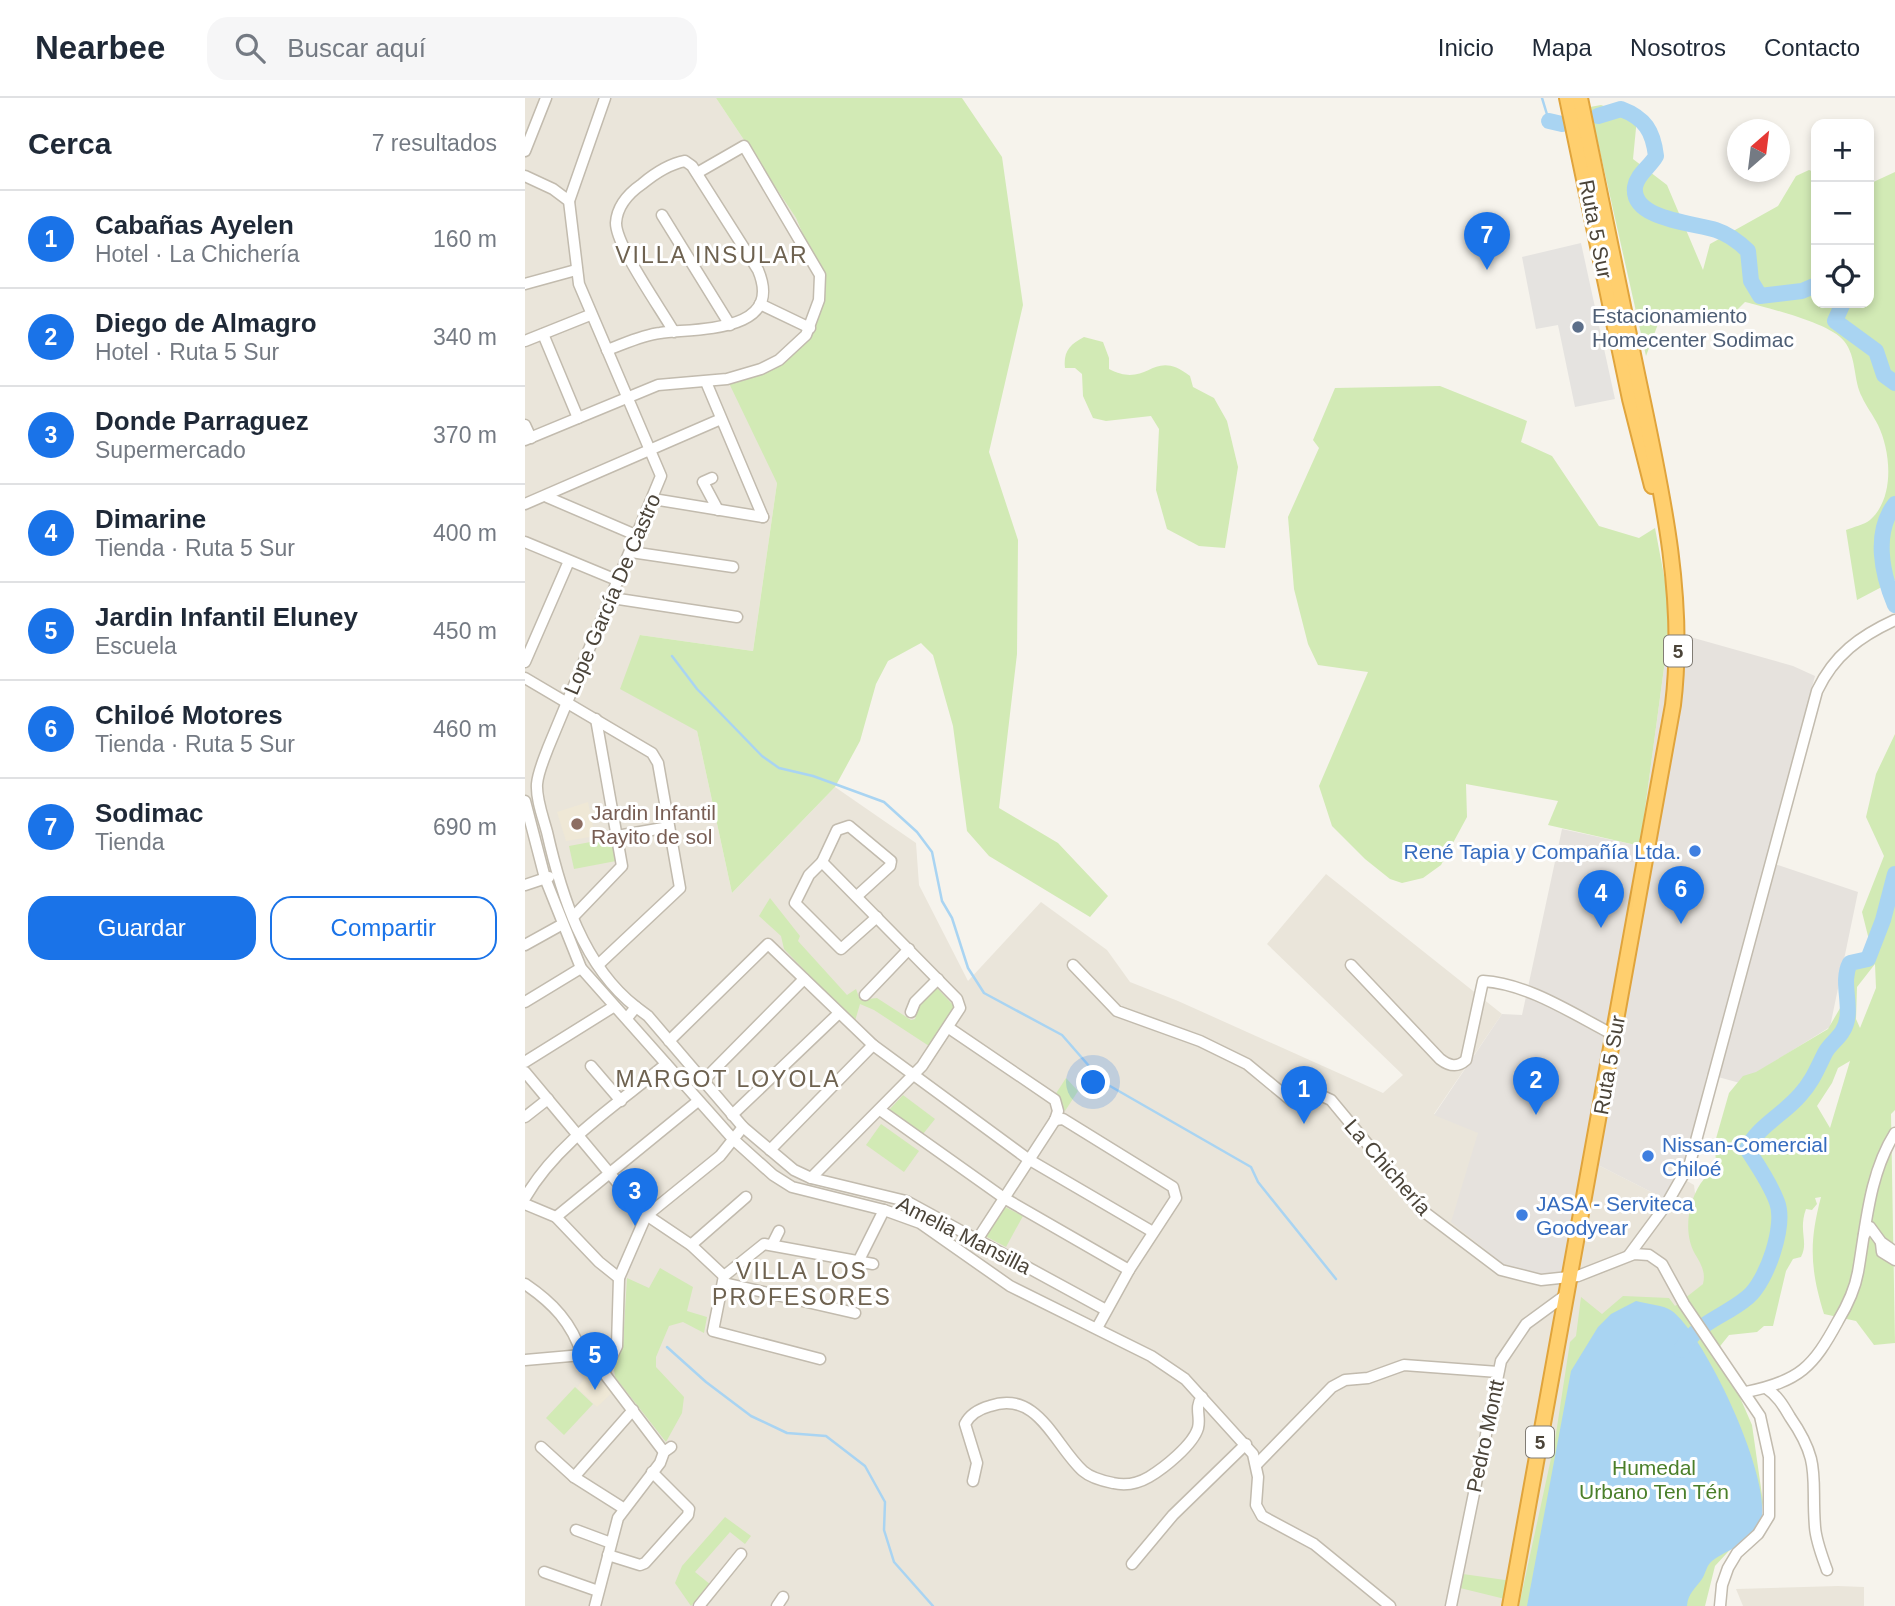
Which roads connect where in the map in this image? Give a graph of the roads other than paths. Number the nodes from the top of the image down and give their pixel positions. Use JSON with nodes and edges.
{"nodes":[{"id":1,"x":545,"y":98,"type":"edge"},
{"id":2,"x":605,"y":98,"type":"edge"},
{"id":3,"x":1567,"y":98,"type":"edge"},
{"id":4,"x":1580,"y":98,"type":"edge"},
{"id":5,"x":525,"y":151,"type":"edge"},
{"id":6,"x":697,"y":173,"type":"junction"},
{"id":7,"x":525,"y":176,"type":"edge"},
{"id":8,"x":569,"y":201,"type":"junction"},
{"id":9,"x":662,"y":215,"type":"dead end"},
{"id":10,"x":1616,"y":269,"type":"junction"},
{"id":11,"x":576,"y":270,"type":"junction"},
{"id":12,"x":525,"y":284,"type":"edge"},
{"id":13,"x":1608,"y":287,"type":"junction"},
{"id":14,"x":760,"y":304,"type":"junction"},
{"id":15,"x":590,"y":315,"type":"junction"},
{"id":16,"x":730,"y":325,"type":"junction"},
{"id":17,"x":810,"y":328,"type":"junction"},
{"id":18,"x":674,"y":332,"type":"junction"},
{"id":19,"x":543,"y":334,"type":"junction"},
{"id":20,"x":525,"y":341,"type":"edge"},
{"id":21,"x":607,"y":350,"type":"junction"},
{"id":22,"x":706,"y":382,"type":"junction"},
{"id":23,"x":628,"y":398,"type":"junction"},
{"id":24,"x":578,"y":418,"type":"junction"},
{"id":25,"x":721,"y":419,"type":"junction"},
{"id":26,"x":525,"y":425,"type":"edge"},
{"id":27,"x":528,"y":439,"type":"edge"},
{"id":28,"x":651,"y":450,"type":"junction"},
{"id":29,"x":712,"y":478,"type":"dead end"},
{"id":30,"x":547,"y":497,"type":"junction"},
{"id":31,"x":653,"y":499,"type":"junction"},
{"id":32,"x":525,"y":505,"type":"edge"},
{"id":33,"x":718,"y":510,"type":"junction"},
{"id":34,"x":1664,"y":523,"type":"junction"},
{"id":35,"x":638,"y":536,"type":"junction"},
{"id":36,"x":525,"y":542,"type":"edge"},
{"id":37,"x":631,"y":552,"type":"junction"},
{"id":38,"x":569,"y":561,"type":"junction"},
{"id":39,"x":733,"y":567,"type":"dead end"},
{"id":40,"x":619,"y":581,"type":"junction"},
{"id":41,"x":612,"y":598,"type":"junction"},
{"id":42,"x":737,"y":617,"type":"dead end"},
{"id":43,"x":1895,"y":620,"type":"edge"},
{"id":44,"x":525,"y":662,"type":"edge"},
{"id":45,"x":525,"y":678,"type":"edge"},
{"id":46,"x":567,"y":702,"type":"junction"},
{"id":47,"x":596,"y":719,"type":"junction"},
{"id":48,"x":525,"y":802,"type":"edge"},
{"id":49,"x":669,"y":827,"type":"junction"},
{"id":50,"x":617,"y":836,"type":"junction"},
{"id":51,"x":822,"y":862,"type":"junction"},
{"id":52,"x":557,"y":874,"type":"junction"},
{"id":53,"x":545,"y":878,"type":"junction"},
{"id":54,"x":525,"y":885,"type":"edge"},
{"id":55,"x":857,"y":896,"type":"junction"},
{"id":56,"x":573,"y":916,"type":"junction"},
{"id":57,"x":877,"y":917,"type":"junction"},
{"id":58,"x":561,"y":925,"type":"junction"},
{"id":59,"x":525,"y":945,"type":"edge"},
{"id":60,"x":909,"y":949,"type":"junction"},
{"id":61,"x":598,"y":965,"type":"junction"},
{"id":62,"x":1073,"y":965,"type":"dead end"},
{"id":63,"x":1351,"y":965,"type":"dead end"},
{"id":64,"x":582,"y":968,"type":"junction"},
{"id":65,"x":804,"y":979,"type":"junction"},
{"id":66,"x":938,"y":979,"type":"junction"},
{"id":67,"x":865,"y":995,"type":"dead end"},
{"id":68,"x":525,"y":1002,"type":"edge"},
{"id":69,"x":613,"y":1007,"type":"junction"},
{"id":70,"x":636,"y":1007,"type":"junction"},
{"id":71,"x":911,"y":1012,"type":"dead end"},
{"id":72,"x":838,"y":1014,"type":"junction"},
{"id":73,"x":627,"y":1018,"type":"junction"},
{"id":74,"x":949,"y":1028,"type":"junction"},
{"id":75,"x":1614,"y":1035,"type":"junction"},
{"id":76,"x":669,"y":1041,"type":"junction"},
{"id":77,"x":873,"y":1045,"type":"junction"},
{"id":78,"x":525,"y":1062,"type":"edge"},
{"id":79,"x":666,"y":1064,"type":"junction"},
{"id":80,"x":591,"y":1066,"type":"dead end"},
{"id":81,"x":525,"y":1072,"type":"edge"},
{"id":82,"x":914,"y":1074,"type":"junction"},
{"id":83,"x":702,"y":1082,"type":"junction"},
{"id":84,"x":548,"y":1099,"type":"junction"},
{"id":85,"x":621,"y":1101,"type":"junction"},
{"id":86,"x":698,"y":1101,"type":"junction"},
{"id":87,"x":880,"y":1110,"type":"junction"},
{"id":88,"x":732,"y":1115,"type":"junction"},
{"id":89,"x":525,"y":1117,"type":"edge"},
{"id":90,"x":1055,"y":1119,"type":"junction"},
{"id":91,"x":743,"y":1127,"type":"junction"},
{"id":92,"x":1895,"y":1133,"type":"edge"},
{"id":93,"x":578,"y":1136,"type":"junction"},
{"id":94,"x":733,"y":1139,"type":"junction"},
{"id":95,"x":770,"y":1150,"type":"junction"},
{"id":96,"x":1028,"y":1159,"type":"junction"},
{"id":97,"x":609,"y":1174,"type":"junction"},
{"id":98,"x":811,"y":1178,"type":"junction"},
{"id":99,"x":746,"y":1197,"type":"dead end"},
{"id":100,"x":525,"y":1198,"type":"edge"},
{"id":101,"x":1004,"y":1198,"type":"junction"},
{"id":102,"x":525,"y":1204,"type":"edge"},
{"id":103,"x":884,"y":1210,"type":"junction"},
{"id":104,"x":646,"y":1216,"type":"junction"},
{"id":105,"x":556,"y":1217,"type":"junction"},
{"id":106,"x":779,"y":1231,"type":"dead end"},
{"id":107,"x":1153,"y":1232,"type":"junction"},
{"id":108,"x":1861,"y":1238,"type":"junction"},
{"id":109,"x":977,"y":1240,"type":"junction"},
{"id":110,"x":1881,"y":1242,"type":"junction"},
{"id":111,"x":768,"y":1244,"type":"junction"},
{"id":112,"x":691,"y":1245,"type":"junction"},
{"id":113,"x":1895,"y":1252,"type":"edge"},
{"id":114,"x":1629,"y":1255,"type":"junction"},
{"id":115,"x":859,"y":1260,"type":"junction"},
{"id":116,"x":1895,"y":1260,"type":"edge"},
{"id":117,"x":873,"y":1264,"type":"dead end"},
{"id":118,"x":1129,"y":1270,"type":"junction"},
{"id":119,"x":619,"y":1278,"type":"junction"},
{"id":120,"x":1570,"y":1278,"type":"junction"},
{"id":121,"x":724,"y":1279,"type":"junction"},
{"id":122,"x":526,"y":1289,"type":"edge"},
{"id":123,"x":1567,"y":1294,"type":"junction"},
{"id":124,"x":1106,"y":1310,"type":"junction"},
{"id":125,"x":855,"y":1313,"type":"dead end"},
{"id":126,"x":1097,"y":1328,"type":"junction"},
{"id":127,"x":582,"y":1355,"type":"junction"},
{"id":128,"x":820,"y":1359,"type":"dead end"},
{"id":129,"x":525,"y":1360,"type":"edge"},
{"id":130,"x":1498,"y":1372,"type":"junction"},
{"id":131,"x":604,"y":1373,"type":"junction"},
{"id":132,"x":1766,"y":1388,"type":"junction"},
{"id":133,"x":1746,"y":1392,"type":"junction"},
{"id":134,"x":1202,"y":1397,"type":"junction"},
{"id":135,"x":633,"y":1410,"type":"junction"},
{"id":136,"x":1246,"y":1444,"type":"junction"},
{"id":137,"x":541,"y":1447,"type":"dead end"},
{"id":138,"x":1257,"y":1464,"type":"junction"},
{"id":139,"x":652,"y":1472,"type":"junction"},
{"id":140,"x":575,"y":1477,"type":"junction"},
{"id":141,"x":973,"y":1481,"type":"dead end"},
{"id":142,"x":622,"y":1508,"type":"junction"},
{"id":143,"x":576,"y":1530,"type":"dead end"},
{"id":144,"x":611,"y":1542,"type":"junction"},
{"id":145,"x":741,"y":1554,"type":"dead end"},
{"id":146,"x":608,"y":1555,"type":"junction"},
{"id":147,"x":1132,"y":1564,"type":"dead end"},
{"id":148,"x":1827,"y":1570,"type":"dead end"},
{"id":149,"x":544,"y":1572,"type":"dead end"},
{"id":150,"x":598,"y":1591,"type":"junction"},
{"id":151,"x":595,"y":1606,"type":"edge"},
{"id":152,"x":699,"y":1606,"type":"edge"},
{"id":153,"x":1390,"y":1606,"type":"edge"},
{"id":154,"x":1451,"y":1606,"type":"edge"},
{"id":155,"x":1510,"y":1606,"type":"edge"},
{"id":156,"x":1720,"y":1606,"type":"edge"}],
"edges":[{"from":1,"to":5,"type":"street"},
{"from":2,"to":8,"type":"street"},
{"from":3,"to":13,"type":"highway","name":"Ruta 5 Sur","number":"5"},
{"from":4,"to":10,"type":"highway","name":"Ruta 5 Sur","number":"5"},
{"from":6,"to":14,"type":"street"},
{"from":6,"to":17,"type":"street"},
{"from":6,"to":18,"type":"street"},
{"from":7,"to":8,"type":"street"},
{"from":8,"to":11,"type":"street","name":"Lope García De Castro"},
{"from":9,"to":16,"type":"street"},
{"from":10,"to":13,"type":"highway"},
{"from":10,"to":34,"type":"highway","name":"Ruta 5 Sur","number":"5"},
{"from":11,"to":12,"type":"street"},
{"from":11,"to":15,"type":"street","name":"Lope García De Castro"},
{"from":13,"to":34,"type":"highway","name":"Ruta 5 Sur","number":"5"},
{"from":14,"to":16,"type":"street"},
{"from":14,"to":17,"type":"street"},
{"from":15,"to":19,"type":"street"},
{"from":15,"to":21,"type":"street","name":"Lope García De Castro"},
{"from":16,"to":18,"type":"street"},
{"from":17,"to":22,"type":"street"},
{"from":18,"to":21,"type":"street"},
{"from":19,"to":20,"type":"street"},
{"from":19,"to":24,"type":"street"},
{"from":21,"to":23,"type":"street","name":"Lope García De Castro"},
{"from":22,"to":23,"type":"street"},
{"from":22,"to":25,"type":"street"},
{"from":23,"to":24,"type":"street"},
{"from":23,"to":28,"type":"street","name":"Lope García De Castro"},
{"from":24,"to":27,"type":"street"},
{"from":25,"to":28,"type":"street"},
{"from":25,"to":33,"type":"street"},
{"from":26,"to":27,"type":"street"},
{"from":28,"to":30,"type":"street"},
{"from":28,"to":31,"type":"street","name":"Lope García De Castro"},
{"from":29,"to":33,"type":"street"},
{"from":30,"to":32,"type":"street"},
{"from":30,"to":35,"type":"street"},
{"from":31,"to":33,"type":"street"},
{"from":31,"to":35,"type":"street","name":"Lope García De Castro"},
{"from":34,"to":75,"type":"highway","name":"Ruta 5 Sur","number":"5"},
{"from":35,"to":37,"type":"street","name":"Lope García De Castro"},
{"from":36,"to":38,"type":"street"},
{"from":37,"to":39,"type":"street"},
{"from":37,"to":40,"type":"street","name":"Lope García De Castro"},
{"from":38,"to":40,"type":"street"},
{"from":38,"to":44,"type":"street"},
{"from":40,"to":41,"type":"street","name":"Lope García De Castro"},
{"from":41,"to":42,"type":"street"},
{"from":41,"to":46,"type":"street","name":"Lope García De Castro"},
{"from":43,"to":114,"type":"street"},
{"from":45,"to":46,"type":"street"},
{"from":46,"to":47,"type":"street"},
{"from":46,"to":52,"type":"street","name":"Lope García De Castro"},
{"from":47,"to":49,"type":"street"},
{"from":47,"to":50,"type":"street"},
{"from":48,"to":53,"type":"street"},
{"from":49,"to":50,"type":"street"},
{"from":49,"to":61,"type":"street"},
{"from":50,"to":56,"type":"street"},
{"from":51,"to":55,"type":"street"},
{"from":51,"to":55,"type":"street"},
{"from":51,"to":57,"type":"street"},
{"from":52,"to":53,"type":"street"},
{"from":52,"to":56,"type":"street","name":"Lope García De Castro"},
{"from":53,"to":54,"type":"street"},
{"from":53,"to":58,"type":"street"},
{"from":55,"to":57,"type":"street"},
{"from":56,"to":61,"type":"street","name":"Amelia Mansilla"},
{"from":57,"to":60,"type":"street"},
{"from":58,"to":59,"type":"street"},
{"from":58,"to":64,"type":"street"},
{"from":60,"to":66,"type":"street"},
{"from":60,"to":67,"type":"street"},
{"from":61,"to":70,"type":"street","name":"Amelia Mansilla"},
{"from":62,"to":120,"type":"street","name":"La Chichería"},
{"from":63,"to":75,"type":"street"},
{"from":64,"to":68,"type":"street"},
{"from":64,"to":69,"type":"street"},
{"from":65,"to":72,"type":"street"},
{"from":65,"to":76,"type":"street"},
{"from":65,"to":83,"type":"street"},
{"from":66,"to":71,"type":"street"},
{"from":66,"to":74,"type":"street"},
{"from":69,"to":73,"type":"street"},
{"from":69,"to":78,"type":"street"},
{"from":70,"to":73,"type":"street"},
{"from":70,"to":76,"type":"street","name":"Amelia Mansilla"},
{"from":72,"to":77,"type":"street"},
{"from":72,"to":88,"type":"street"},
{"from":73,"to":79,"type":"street"},
{"from":74,"to":82,"type":"street"},
{"from":74,"to":90,"type":"street"},
{"from":75,"to":120,"type":"highway","name":"Ruta 5 Sur","number":"5"},
{"from":76,"to":83,"type":"street","name":"Amelia Mansilla"},
{"from":77,"to":82,"type":"street"},
{"from":77,"to":95,"type":"street"},
{"from":79,"to":85,"type":"street"},
{"from":79,"to":86,"type":"street"},
{"from":80,"to":85,"type":"street"},
{"from":81,"to":84,"type":"street"},
{"from":82,"to":87,"type":"street"},
{"from":82,"to":96,"type":"street"},
{"from":83,"to":88,"type":"street","name":"Amelia Mansilla"},
{"from":84,"to":89,"type":"street"},
{"from":84,"to":93,"type":"street"},
{"from":85,"to":93,"type":"street"},
{"from":86,"to":94,"type":"street"},
{"from":86,"to":97,"type":"street"},
{"from":87,"to":98,"type":"street"},
{"from":87,"to":101,"type":"street"},
{"from":88,"to":91,"type":"street","name":"Amelia Mansilla"},
{"from":90,"to":96,"type":"street"},
{"from":90,"to":107,"type":"street"},
{"from":91,"to":94,"type":"street"},
{"from":91,"to":95,"type":"street","name":"Amelia Mansilla"},
{"from":92,"to":108,"type":"street"},
{"from":93,"to":97,"type":"street"},
{"from":93,"to":100,"type":"street"},
{"from":94,"to":103,"type":"street"},
{"from":94,"to":104,"type":"street"},
{"from":95,"to":98,"type":"street","name":"Amelia Mansilla"},
{"from":96,"to":101,"type":"street"},
{"from":96,"to":107,"type":"street"},
{"from":97,"to":104,"type":"street"},
{"from":97,"to":105,"type":"street"},
{"from":98,"to":109,"type":"street","name":"Amelia Mansilla"},
{"from":99,"to":112,"type":"street"},
{"from":101,"to":109,"type":"street"},
{"from":101,"to":118,"type":"street"},
{"from":102,"to":105,"type":"street"},
{"from":103,"to":115,"type":"street"},
{"from":103,"to":126,"type":"street"},
{"from":104,"to":112,"type":"street"},
{"from":104,"to":119,"type":"street"},
{"from":105,"to":119,"type":"street"},
{"from":106,"to":111,"type":"street"},
{"from":107,"to":118,"type":"street"},
{"from":108,"to":110,"type":"street"},
{"from":108,"to":132,"type":"street"},
{"from":109,"to":124,"type":"street","name":"Amelia Mansilla"},
{"from":110,"to":113,"type":"street"},
{"from":110,"to":116,"type":"street"},
{"from":111,"to":115,"type":"street"},
{"from":111,"to":121,"type":"street"},
{"from":112,"to":121,"type":"street"},
{"from":114,"to":120,"type":"street"},
{"from":114,"to":133,"type":"street"},
{"from":115,"to":117,"type":"street"},
{"from":118,"to":124,"type":"street"},
{"from":119,"to":131,"type":"street"},
{"from":120,"to":123,"type":"highway","name":"Ruta 5 Sur","number":"5"},
{"from":121,"to":125,"type":"street"},
{"from":121,"to":128,"type":"street"},
{"from":122,"to":127,"type":"street"},
{"from":123,"to":130,"type":"street","name":"Pedro Montt"},
{"from":123,"to":155,"type":"highway","name":"Ruta 5 Sur","number":"5"},
{"from":124,"to":126,"type":"street"},
{"from":126,"to":134,"type":"street"},
{"from":127,"to":129,"type":"street"},
{"from":127,"to":131,"type":"street"},
{"from":130,"to":138,"type":"street"},
{"from":130,"to":154,"type":"street","name":"Pedro Montt"},
{"from":131,"to":135,"type":"street"},
{"from":132,"to":133,"type":"street"},
{"from":132,"to":148,"type":"street"},
{"from":133,"to":156,"type":"street"},
{"from":134,"to":136,"type":"street"},
{"from":134,"to":141,"type":"street"},
{"from":135,"to":139,"type":"street"},
{"from":135,"to":140,"type":"street"},
{"from":136,"to":138,"type":"street"},
{"from":136,"to":147,"type":"street"},
{"from":137,"to":140,"type":"street"},
{"from":138,"to":153,"type":"street"},
{"from":139,"to":142,"type":"street"},
{"from":139,"to":146,"type":"street"},
{"from":140,"to":142,"type":"street"},
{"from":142,"to":144,"type":"street"},
{"from":143,"to":144,"type":"street"},
{"from":144,"to":146,"type":"street"},
{"from":145,"to":152,"type":"street"},
{"from":146,"to":150,"type":"street"},
{"from":149,"to":150,"type":"street"},
{"from":150,"to":151,"type":"street"}]}
